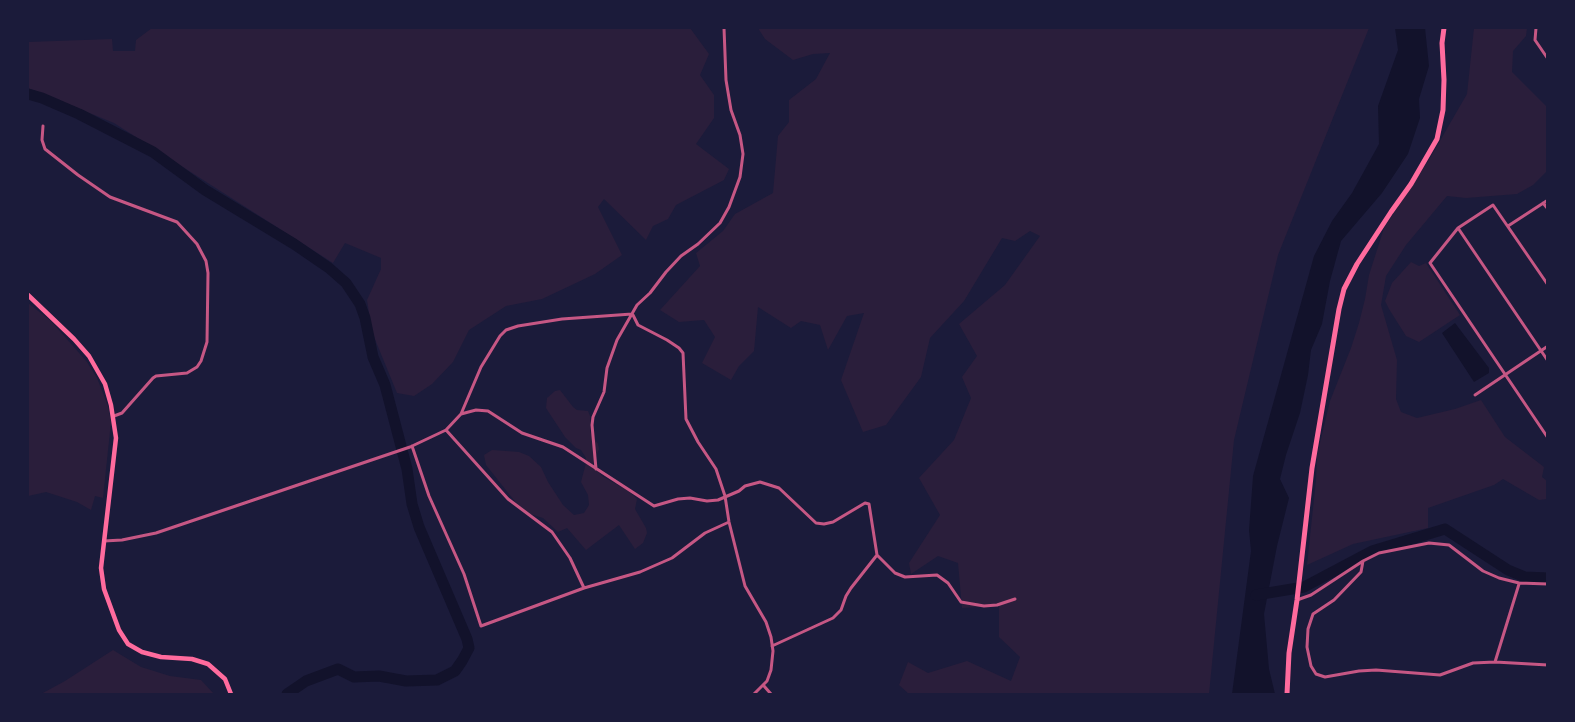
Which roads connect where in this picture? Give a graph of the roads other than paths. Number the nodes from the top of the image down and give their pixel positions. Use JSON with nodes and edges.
{"nodes":[{"id":1,"x":724,"y":28,"type":"edge"},
{"id":2,"x":1444,"y":28,"type":"edge"},
{"id":3,"x":1536,"y":28,"type":"edge"},
{"id":4,"x":1548,"y":59,"type":"edge"},
{"id":5,"x":43,"y":126,"type":"dead end"},
{"id":6,"x":1548,"y":200,"type":"edge"},
{"id":7,"x":1543,"y":203,"type":"junction"},
{"id":8,"x":1548,"y":209,"type":"edge"},
{"id":9,"x":1508,"y":226,"type":"junction"},
{"id":10,"x":1458,"y":228,"type":"junction"},
{"id":11,"x":1548,"y":285,"type":"edge"},
{"id":12,"x":28,"y":295,"type":"edge"},
{"id":13,"x":632,"y":314,"type":"junction"},
{"id":14,"x":1548,"y":346,"type":"edge"},
{"id":15,"x":1541,"y":351,"type":"junction"},
{"id":16,"x":1548,"y":361,"type":"edge"},
{"id":17,"x":1505,"y":375,"type":"junction"},
{"id":18,"x":1475,"y":395,"type":"dead end"},
{"id":19,"x":461,"y":414,"type":"junction"},
{"id":20,"x":114,"y":416,"type":"junction"},
{"id":21,"x":446,"y":430,"type":"junction"},
{"id":22,"x":1548,"y":438,"type":"edge"},
{"id":23,"x":411,"y":446,"type":"junction"},
{"id":24,"x":596,"y":470,"type":"junction"},
{"id":25,"x":725,"y":496,"type":"junction"},
{"id":26,"x":729,"y":522,"type":"junction"},
{"id":27,"x":104,"y":541,"type":"junction"},
{"id":28,"x":877,"y":555,"type":"junction"},
{"id":29,"x":1363,"y":561,"type":"junction"},
{"id":30,"x":1519,"y":584,"type":"junction"},
{"id":31,"x":1548,"y":584,"type":"edge"},
{"id":32,"x":584,"y":588,"type":"junction"},
{"id":33,"x":1298,"y":597,"type":"junction"},
{"id":34,"x":1015,"y":599,"type":"dead end"},
{"id":35,"x":772,"y":646,"type":"junction"},
{"id":36,"x":1496,"y":662,"type":"junction"},
{"id":37,"x":1548,"y":665,"type":"edge"},
{"id":38,"x":764,"y":686,"type":"junction"},
{"id":39,"x":231,"y":694,"type":"edge"},
{"id":40,"x":754,"y":694,"type":"edge"},
{"id":41,"x":772,"y":694,"type":"edge"},
{"id":42,"x":1287,"y":694,"type":"edge"}],
"edges":[{"from":1,"to":13,"type":"street"},
{"from":2,"to":33,"type":"main road"},
{"from":3,"to":4,"type":"street"},
{"from":5,"to":20,"type":"street"},
{"from":6,"to":7,"type":"street"},
{"from":7,"to":8,"type":"street"},
{"from":7,"to":9,"type":"street"},
{"from":9,"to":10,"type":"street"},
{"from":9,"to":11,"type":"street"},
{"from":10,"to":15,"type":"street"},
{"from":10,"to":17,"type":"street"},
{"from":12,"to":20,"type":"main road"},
{"from":13,"to":19,"type":"street"},
{"from":13,"to":24,"type":"street"},
{"from":13,"to":25,"type":"street"},
{"from":14,"to":15,"type":"street"},
{"from":15,"to":16,"type":"street"},
{"from":15,"to":17,"type":"street"},
{"from":17,"to":18,"type":"street"},
{"from":17,"to":22,"type":"street"},
{"from":19,"to":21,"type":"street"},
{"from":19,"to":24,"type":"street"},
{"from":20,"to":27,"type":"main road"},
{"from":21,"to":23,"type":"street"},
{"from":21,"to":32,"type":"street"},
{"from":23,"to":27,"type":"street"},
{"from":23,"to":32,"type":"street"},
{"from":24,"to":25,"type":"street"},
{"from":25,"to":26,"type":"street"},
{"from":25,"to":28,"type":"street"},
{"from":26,"to":32,"type":"street"},
{"from":26,"to":35,"type":"street"},
{"from":27,"to":39,"type":"main road"},
{"from":28,"to":34,"type":"street"},
{"from":28,"to":35,"type":"street"},
{"from":29,"to":30,"type":"street"},
{"from":29,"to":33,"type":"street"},
{"from":29,"to":36,"type":"street"},
{"from":30,"to":31,"type":"street"},
{"from":30,"to":36,"type":"street"},
{"from":33,"to":42,"type":"main road"},
{"from":35,"to":38,"type":"street"},
{"from":36,"to":37,"type":"street"},
{"from":38,"to":40,"type":"street"},
{"from":38,"to":41,"type":"street"}]}
